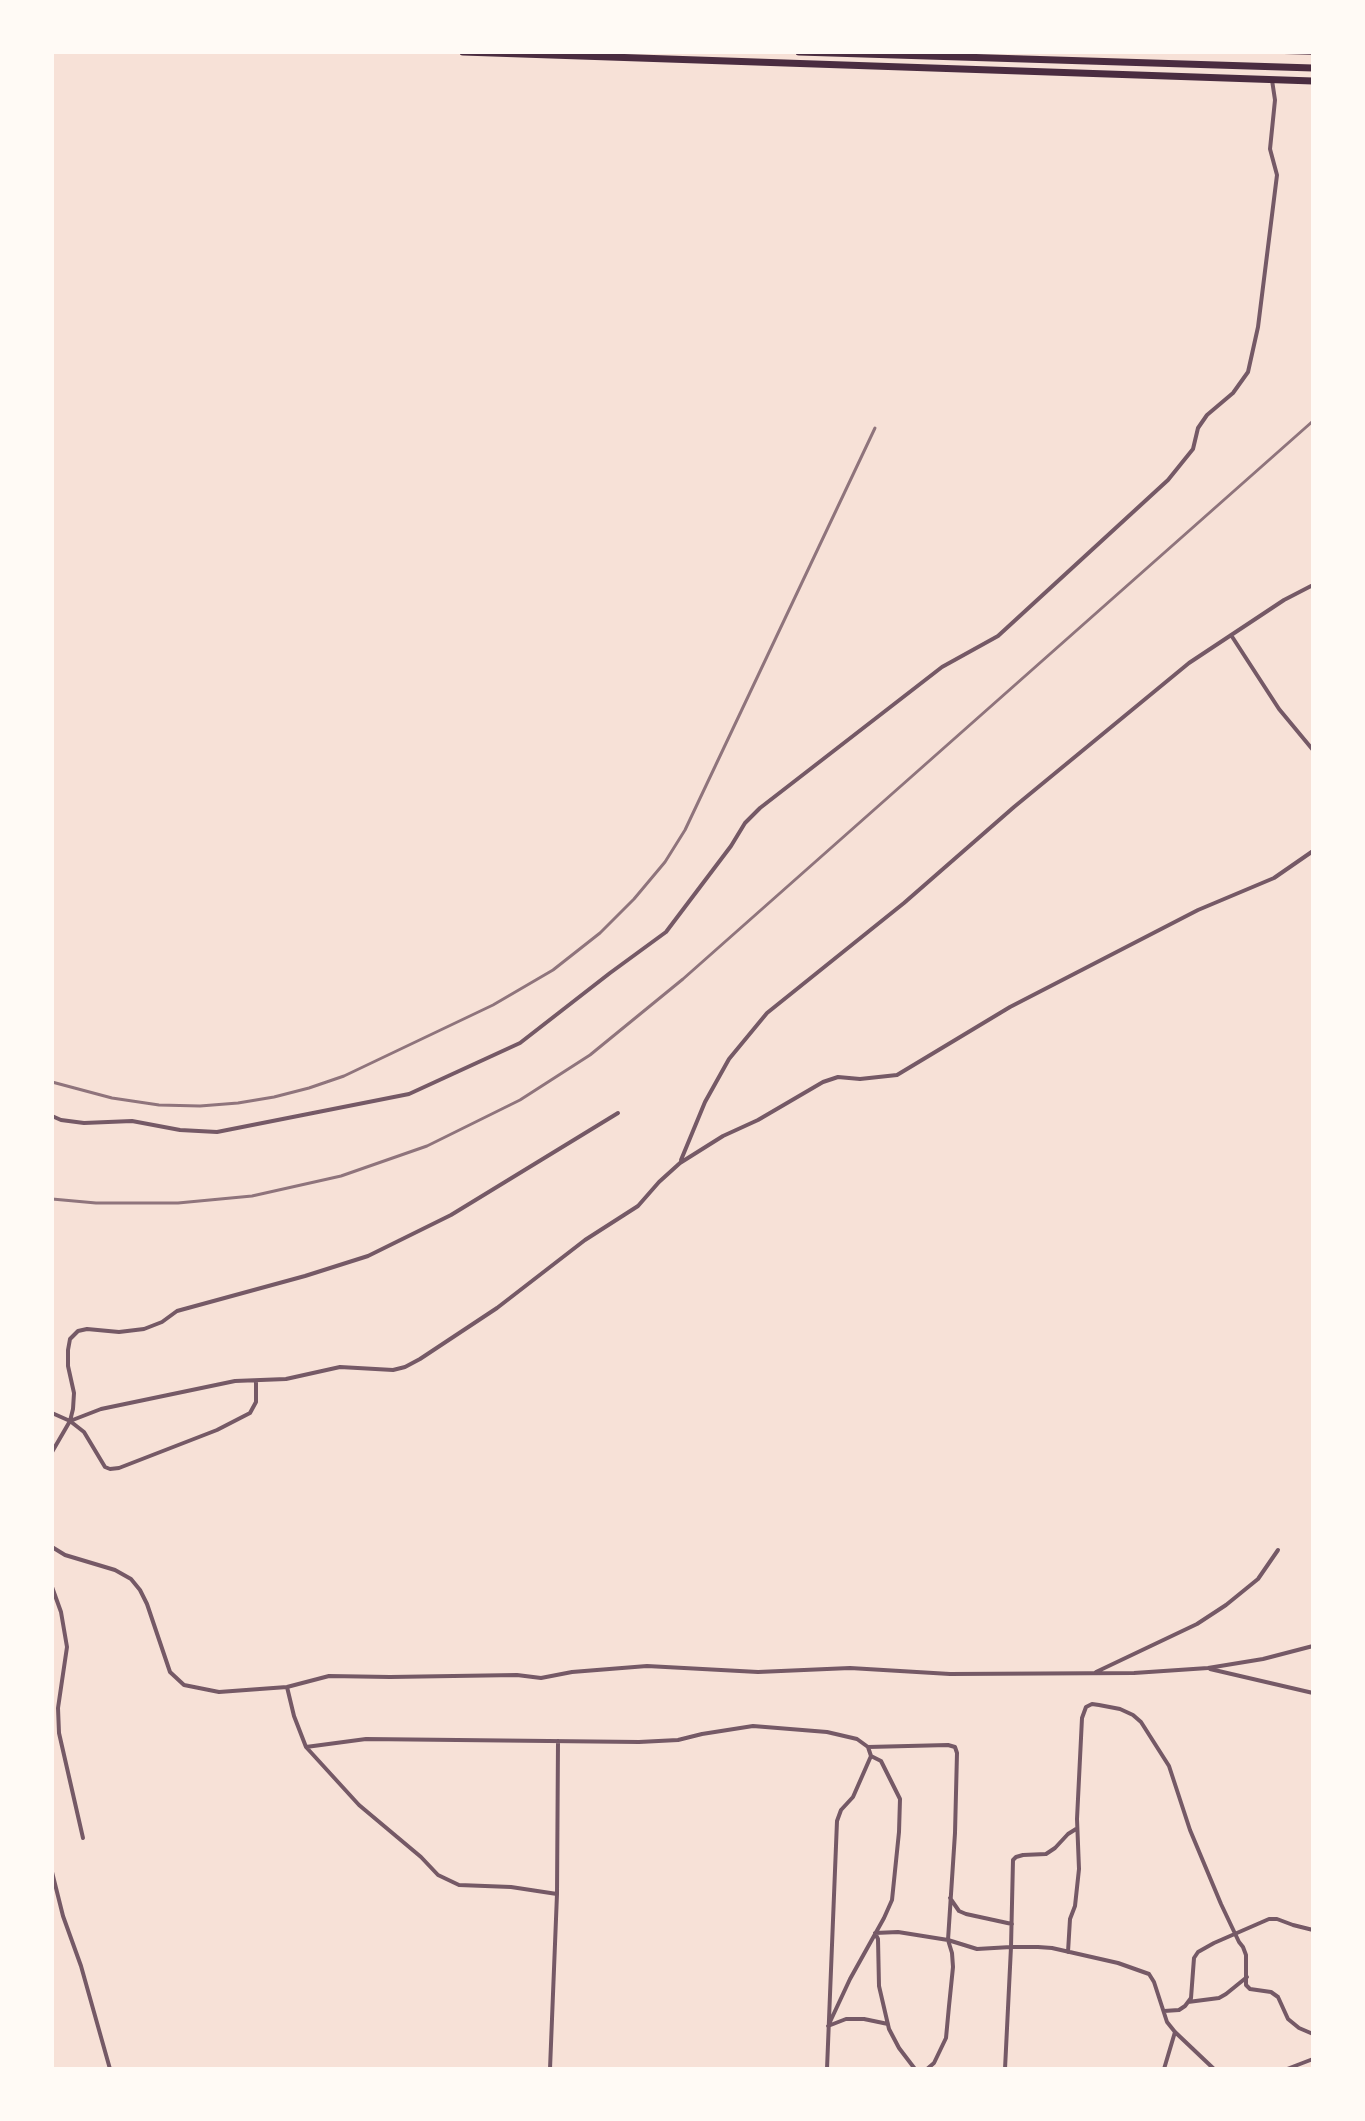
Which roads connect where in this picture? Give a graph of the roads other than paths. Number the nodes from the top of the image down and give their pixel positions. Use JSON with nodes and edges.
{"nodes":[{"id":1,"x":463,"y":52,"type":"edge"},
{"id":2,"x":799,"y":52,"type":"edge"},
{"id":3,"x":1284,"y":52,"type":"edge"},
{"id":4,"x":1313,"y":53,"type":"edge"},
{"id":5,"x":1313,"y":68,"type":"edge"},
{"id":6,"x":1272,"y":80,"type":"junction"},
{"id":7,"x":1313,"y":81,"type":"edge"},
{"id":8,"x":1313,"y":585,"type":"edge"},
{"id":9,"x":1231,"y":635,"type":"junction"},
{"id":10,"x":1313,"y":750,"type":"edge"},
{"id":11,"x":1313,"y":851,"type":"edge"},
{"id":12,"x":618,"y":1113,"type":"dead end"},
{"id":13,"x":52,"y":1116,"type":"edge"},
{"id":14,"x":680,"y":1163,"type":"junction"},
{"id":15,"x":256,"y":1382,"type":"junction"},
{"id":16,"x":52,"y":1413,"type":"edge"},
{"id":17,"x":70,"y":1421,"type":"junction"},
{"id":18,"x":52,"y":1452,"type":"edge"},
{"id":19,"x":52,"y":1547,"type":"edge"},
{"id":20,"x":1278,"y":1550,"type":"dead end"},
{"id":21,"x":52,"y":1587,"type":"edge"},
{"id":22,"x":1313,"y":1646,"type":"edge"},
{"id":23,"x":1208,"y":1668,"type":"junction"},
{"id":24,"x":1093,"y":1673,"type":"junction"},
{"id":25,"x":287,"y":1687,"type":"junction"},
{"id":26,"x":1313,"y":1693,"type":"edge"},
{"id":27,"x":558,"y":1741,"type":"junction"},
{"id":28,"x":306,"y":1747,"type":"junction"},
{"id":29,"x":868,"y":1747,"type":"junction"},
{"id":30,"x":871,"y":1756,"type":"junction"},
{"id":31,"x":1078,"y":1829,"type":"junction"},
{"id":32,"x":83,"y":1838,"type":"dead end"},
{"id":33,"x":52,"y":1872,"type":"edge"},
{"id":34,"x":557,"y":1894,"type":"junction"},
{"id":35,"x":950,"y":1898,"type":"junction"},
{"id":36,"x":1012,"y":1924,"type":"junction"},
{"id":37,"x":1313,"y":1930,"type":"edge"},
{"id":38,"x":875,"y":1933,"type":"junction"},
{"id":39,"x":1235,"y":1935,"type":"junction"},
{"id":40,"x":948,"y":1940,"type":"junction"},
{"id":41,"x":1011,"y":1947,"type":"junction"},
{"id":42,"x":1068,"y":1952,"type":"junction"},
{"id":43,"x":1247,"y":1977,"type":"junction"},
{"id":44,"x":1188,"y":2002,"type":"junction"},
{"id":45,"x":1164,"y":2011,"type":"junction"},
{"id":46,"x":888,"y":2024,"type":"junction"},
{"id":47,"x":828,"y":2026,"type":"junction"},
{"id":48,"x":1175,"y":2032,"type":"junction"},
{"id":49,"x":1313,"y":2034,"type":"edge"},
{"id":50,"x":1313,"y":2059,"type":"edge"},
{"id":51,"x":110,"y":2069,"type":"edge"},
{"id":52,"x":550,"y":2069,"type":"edge"},
{"id":53,"x":827,"y":2069,"type":"edge"},
{"id":54,"x":915,"y":2069,"type":"edge"},
{"id":55,"x":927,"y":2069,"type":"edge"},
{"id":56,"x":1005,"y":2069,"type":"edge"},
{"id":57,"x":1164,"y":2069,"type":"edge"},
{"id":58,"x":1214,"y":2069,"type":"edge"},
{"id":59,"x":1287,"y":2069,"type":"edge"}],
"edges":[{"from":1,"to":6,"type":"highway"},
{"from":2,"to":5,"type":"highway"},
{"from":3,"to":4,"type":"street"},
{"from":6,"to":7,"type":"highway"},
{"from":6,"to":13,"type":"street"},
{"from":8,"to":9,"type":"street"},
{"from":9,"to":10,"type":"street"},
{"from":9,"to":14,"type":"street"},
{"from":11,"to":14,"type":"street"},
{"from":12,"to":17,"type":"street"},
{"from":14,"to":15,"type":"street"},
{"from":15,"to":17,"type":"street"},
{"from":15,"to":17,"type":"street"},
{"from":16,"to":17,"type":"street"},
{"from":17,"to":18,"type":"street"},
{"from":19,"to":25,"type":"street"},
{"from":20,"to":24,"type":"street"},
{"from":21,"to":32,"type":"street"},
{"from":22,"to":23,"type":"street"},
{"from":23,"to":24,"type":"street"},
{"from":23,"to":26,"type":"street"},
{"from":24,"to":25,"type":"street"},
{"from":25,"to":28,"type":"street"},
{"from":27,"to":28,"type":"street"},
{"from":27,"to":29,"type":"street"},
{"from":27,"to":34,"type":"street"},
{"from":28,"to":34,"type":"street"},
{"from":29,"to":30,"type":"street"},
{"from":29,"to":35,"type":"street"},
{"from":30,"to":38,"type":"street"},
{"from":30,"to":47,"type":"street"},
{"from":31,"to":36,"type":"street"},
{"from":31,"to":39,"type":"street"},
{"from":31,"to":42,"type":"street"},
{"from":33,"to":51,"type":"street"},
{"from":34,"to":52,"type":"street"},
{"from":35,"to":36,"type":"street"},
{"from":35,"to":40,"type":"street"},
{"from":36,"to":41,"type":"street"},
{"from":37,"to":39,"type":"street"},
{"from":38,"to":40,"type":"street"},
{"from":38,"to":46,"type":"street"},
{"from":38,"to":47,"type":"street"},
{"from":39,"to":43,"type":"street"},
{"from":39,"to":44,"type":"street"},
{"from":40,"to":41,"type":"street"},
{"from":40,"to":55,"type":"street"},
{"from":41,"to":42,"type":"street"},
{"from":41,"to":56,"type":"street"},
{"from":42,"to":45,"type":"street"},
{"from":43,"to":44,"type":"street"},
{"from":43,"to":49,"type":"street"},
{"from":44,"to":45,"type":"street"},
{"from":45,"to":48,"type":"street"},
{"from":46,"to":47,"type":"street"},
{"from":46,"to":54,"type":"street"},
{"from":47,"to":53,"type":"street"},
{"from":48,"to":57,"type":"street"},
{"from":48,"to":58,"type":"street"},
{"from":50,"to":59,"type":"street"}]}
